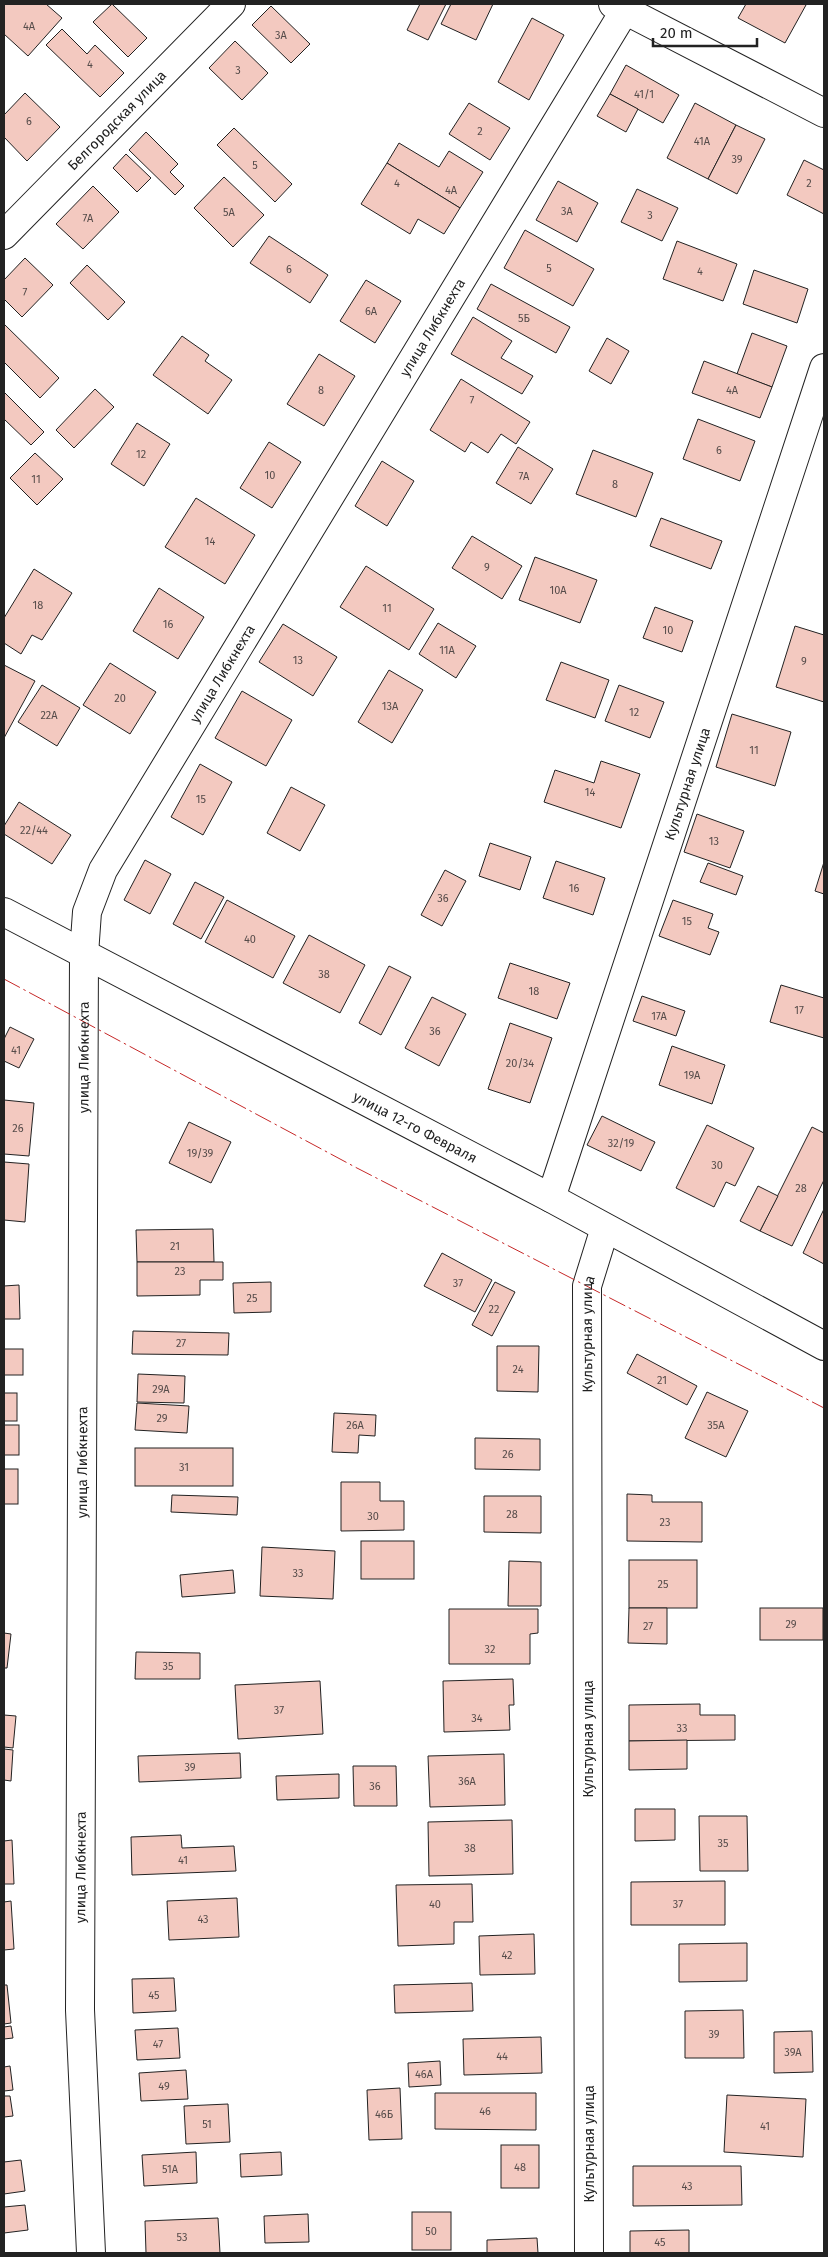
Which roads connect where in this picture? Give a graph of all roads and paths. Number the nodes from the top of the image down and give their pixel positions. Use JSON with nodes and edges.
{"nodes":[{"id":1,"x":231,"y":4,"type":"edge"},
{"id":2,"x":619,"y":7,"type":"edge"},
{"id":3,"x":824,"y":113,"type":"edge"},
{"id":4,"x":4,"y":235,"type":"edge"},
{"id":5,"x":824,"y":368,"type":"edge"},
{"id":6,"x":4,"y":912,"type":"edge"},
{"id":7,"x":84,"y":954,"type":"junction"},
{"id":8,"x":551,"y":1198,"type":"junction"},
{"id":9,"x":605,"y":1228,"type":"junction"},
{"id":10,"x":824,"y":1346,"type":"edge"},
{"id":11,"x":91,"y":2253,"type":"edge"},
{"id":12,"x":589,"y":2253,"type":"edge"}],
"edges":[{"from":1,"to":4,"type":"street","name":"Белгородская улица"},
{"from":2,"to":3,"type":"street"},
{"from":2,"to":7,"type":"street","name":"улица Либкнехта"},
{"from":5,"to":8,"type":"street","name":"Культурная улица"},
{"from":6,"to":7,"type":"street","name":"улица 12-го Февраля"},
{"from":7,"to":8,"type":"street","name":"улица 12-го Февраля"},
{"from":7,"to":11,"type":"street","name":"улица Либкнехта"},
{"from":8,"to":9,"type":"street","name":"улица 12-го Февраля"},
{"from":9,"to":10,"type":"street","name":"улица 12-го Февраля"},
{"from":9,"to":12,"type":"street","name":"Культурная улица"}]}
